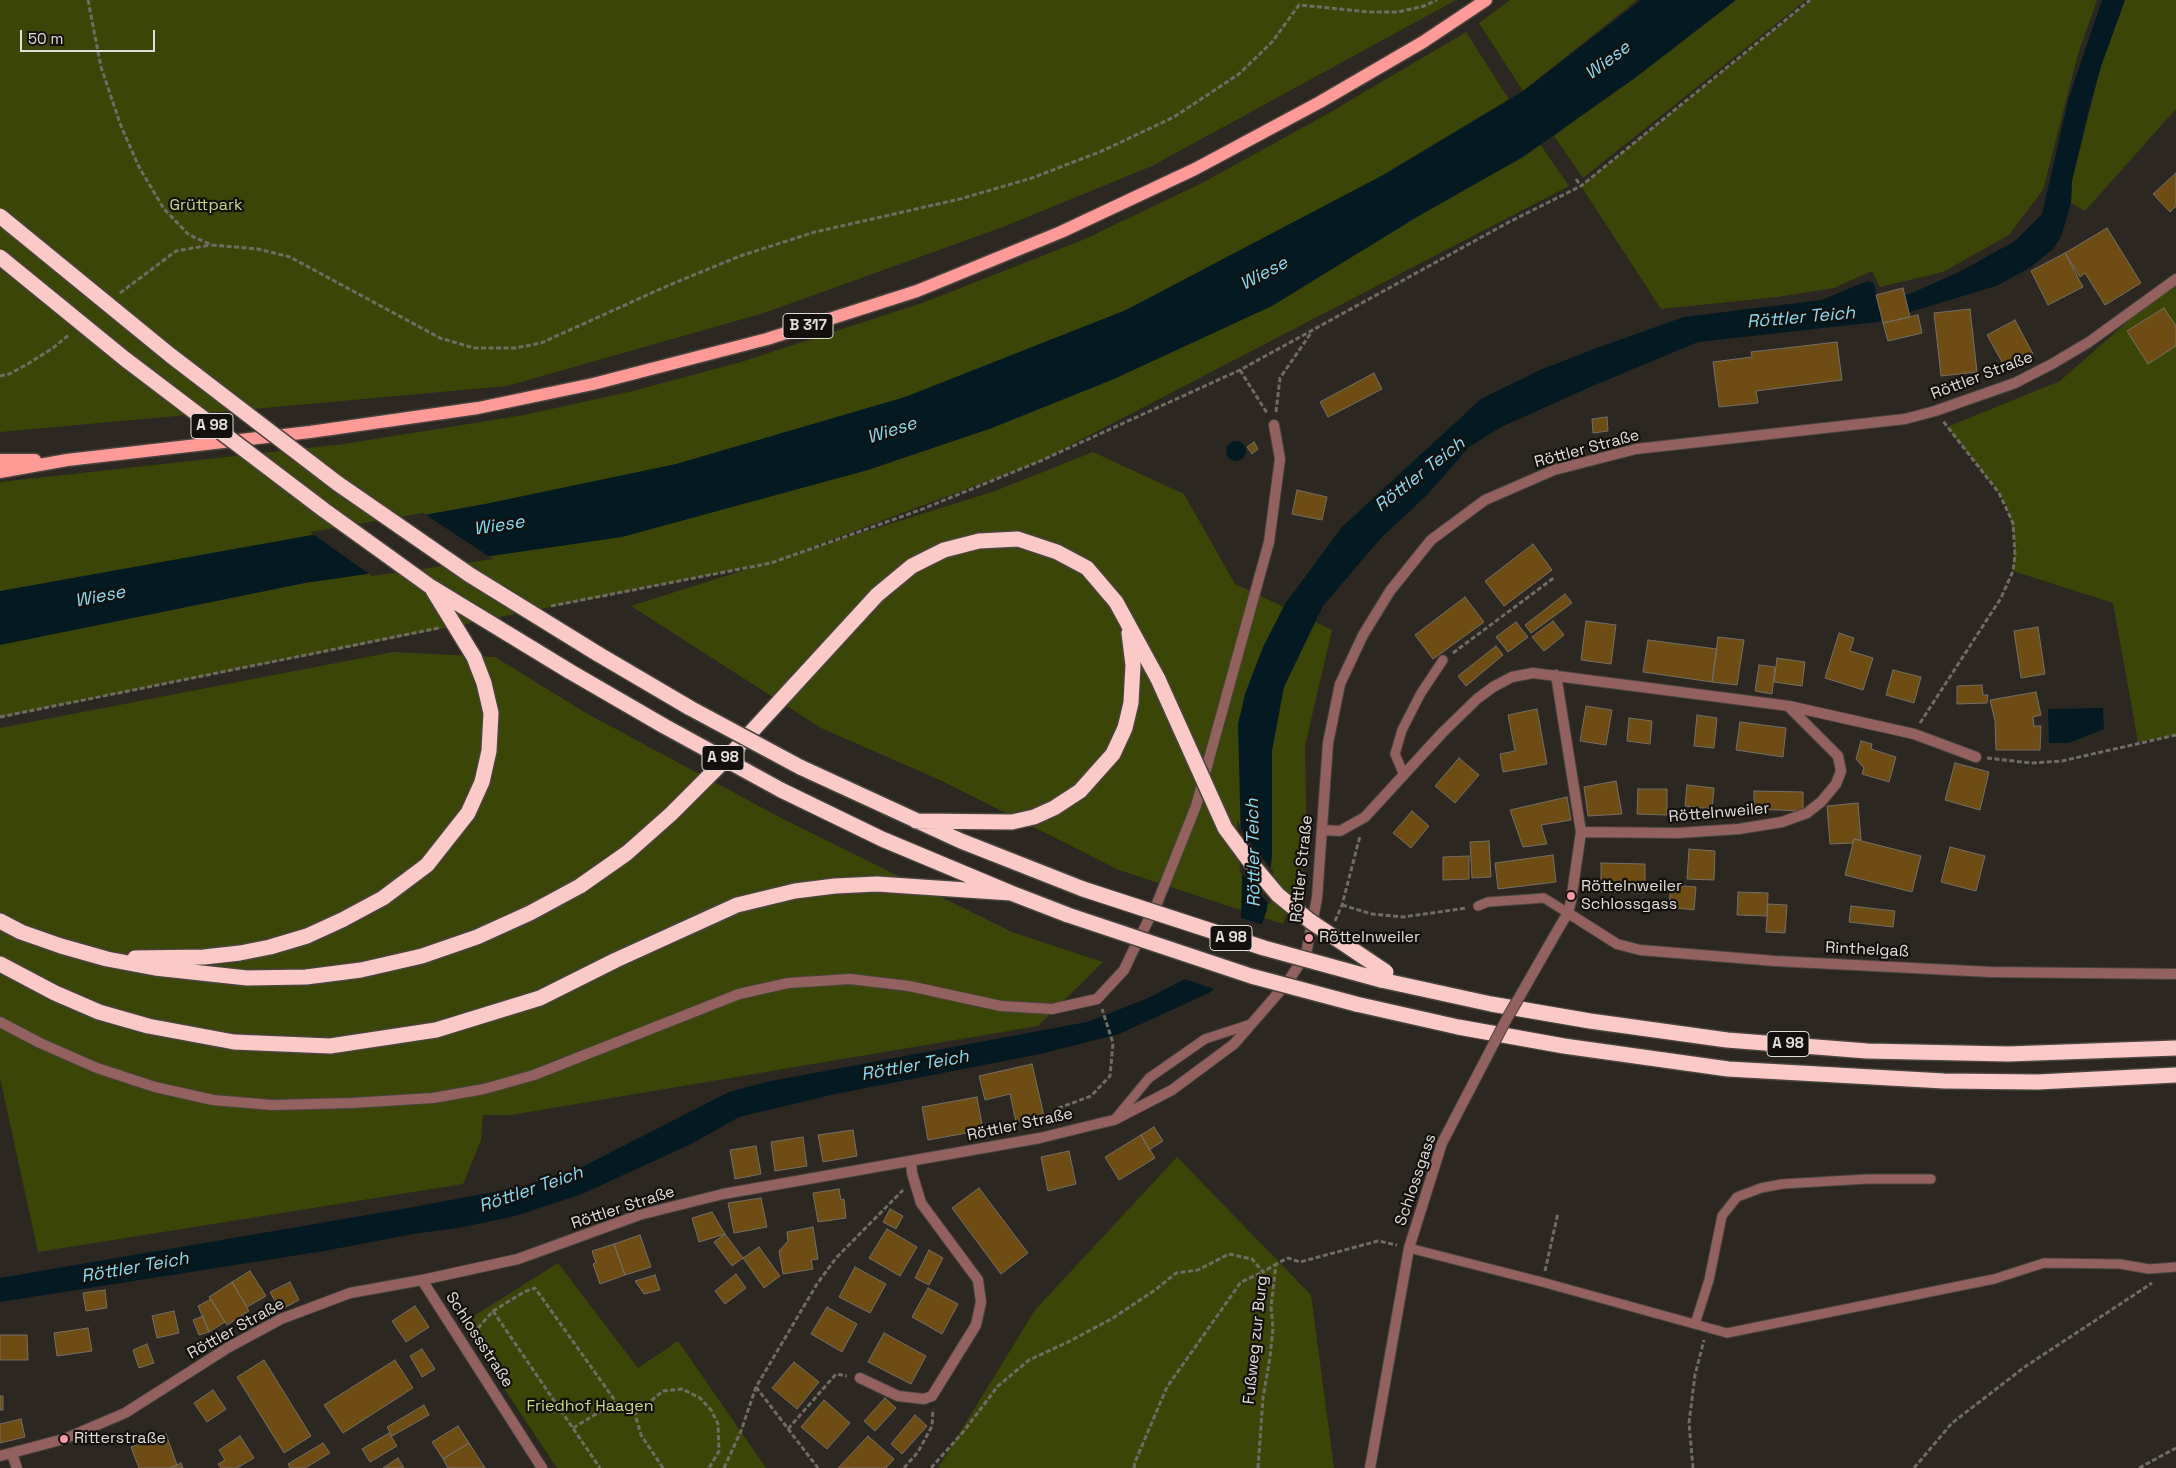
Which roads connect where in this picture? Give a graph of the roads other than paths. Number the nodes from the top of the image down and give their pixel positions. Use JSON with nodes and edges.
{"nodes":[{"id":1,"x":1486,"y":0,"type":"edge"},
{"id":2,"x":0,"y":216,"type":"edge"},
{"id":3,"x":0,"y":257,"type":"edge"},
{"id":4,"x":2172,"y":282,"type":"edge"},
{"id":5,"x":1274,"y":425,"type":"road end"},
{"id":6,"x":0,"y":460,"type":"edge"},
{"id":7,"x":67,"y":460,"type":"junction"},
{"id":8,"x":0,"y":472,"type":"edge"},
{"id":9,"x":431,"y":587,"type":"junction"},
{"id":10,"x":1129,"y":627,"type":"junction"},
{"id":11,"x":1443,"y":660,"type":"road end"},
{"id":12,"x":1556,"y":675,"type":"junction"},
{"id":13,"x":1789,"y":706,"type":"junction"},
{"id":14,"x":1976,"y":757,"type":"road end"},
{"id":15,"x":1404,"y":774,"type":"junction"},
{"id":16,"x":916,"y":821,"type":"junction"},
{"id":17,"x":1323,"y":830,"type":"junction"},
{"id":18,"x":1581,"y":832,"type":"junction"},
{"id":19,"x":1011,"y":894,"type":"junction"},
{"id":20,"x":1478,"y":906,"type":"road end"},
{"id":21,"x":1568,"y":913,"type":"junction"},
{"id":22,"x":0,"y":922,"type":"edge"},
{"id":23,"x":108,"y":959,"type":"junction"},
{"id":24,"x":0,"y":964,"type":"edge"},
{"id":25,"x":2176,"y":974,"type":"edge"},
{"id":26,"x":1384,"y":976,"type":"junction"},
{"id":27,"x":0,"y":1022,"type":"edge"},
{"id":28,"x":1251,"y":1024,"type":"junction"},
{"id":29,"x":2176,"y":1048,"type":"edge"},
{"id":30,"x":2176,"y":1075,"type":"edge"},
{"id":31,"x":1114,"y":1120,"type":"junction"},
{"id":32,"x":911,"y":1161,"type":"junction"},
{"id":33,"x":1931,"y":1179,"type":"dead end"},
{"id":34,"x":1409,"y":1248,"type":"junction"},
{"id":35,"x":2176,"y":1267,"type":"edge"},
{"id":36,"x":422,"y":1280,"type":"junction"},
{"id":37,"x":1695,"y":1324,"type":"junction"},
{"id":38,"x":860,"y":1378,"type":"road end"},
{"id":39,"x":12,"y":1454,"type":"junction"},
{"id":40,"x":0,"y":1456,"type":"edge"},
{"id":41,"x":17,"y":1468,"type":"edge"},
{"id":42,"x":542,"y":1468,"type":"edge"},
{"id":43,"x":1370,"y":1468,"type":"edge"}],
"edges":[{"from":1,"to":7,"type":"main road","number":"B 317"},
{"from":2,"to":16,"type":"highway","number":"A 98","bridge":true},
{"from":3,"to":9,"type":"highway","number":"A 98","bridge":true},
{"from":4,"to":17,"type":"street","name":"Röttler Straße"},
{"from":5,"to":27,"type":"street"},
{"from":6,"to":7,"type":"main road","number":"B 317"},
{"from":7,"to":8,"type":"main road","number":"B 317"},
{"from":9,"to":19,"type":"highway","number":"A 98","bridge":true},
{"from":9,"to":23,"type":"highway","bridge":true},
{"from":10,"to":16,"type":"highway"},
{"from":10,"to":23,"type":"highway"},
{"from":10,"to":26,"type":"highway","bridge":true},
{"from":11,"to":15,"type":"lane"},
{"from":12,"to":13,"type":"street"},
{"from":12,"to":15,"type":"street"},
{"from":12,"to":18,"type":"street"},
{"from":13,"to":14,"type":"street"},
{"from":13,"to":18,"type":"street","name":"Röttelnweiler"},
{"from":15,"to":17,"type":"street"},
{"from":16,"to":26,"type":"highway","number":"A 98","bridge":true},
{"from":17,"to":28,"type":"street","name":"Röttler Straße"},
{"from":18,"to":21,"type":"street"},
{"from":19,"to":24,"type":"highway"},
{"from":19,"to":30,"type":"highway","number":"A 98","bridge":true},
{"from":20,"to":21,"type":"lane"},
{"from":21,"to":25,"type":"street","name":"Rinthelgaß"},
{"from":21,"to":34,"type":"street","name":"Schlossgass","bridge":true},
{"from":22,"to":23,"type":"highway"},
{"from":26,"to":29,"type":"highway","number":"A 98"},
{"from":28,"to":31,"type":"street","name":"Röttler Straße"},
{"from":28,"to":31,"type":"lane"},
{"from":31,"to":32,"type":"street","name":"Röttler Straße"},
{"from":32,"to":36,"type":"street","name":"Röttler Straße"},
{"from":32,"to":38,"type":"street"},
{"from":33,"to":37,"type":"lane"},
{"from":34,"to":37,"type":"lane"},
{"from":34,"to":43,"type":"street","name":"Schlossgass"},
{"from":35,"to":37,"type":"lane"},
{"from":36,"to":39,"type":"street","name":"Röttler Straße"},
{"from":36,"to":42,"type":"street","name":"Schlossstraße"},
{"from":39,"to":40,"type":"street","name":"Röttler Straße"},
{"from":39,"to":41,"type":"street"}]}
